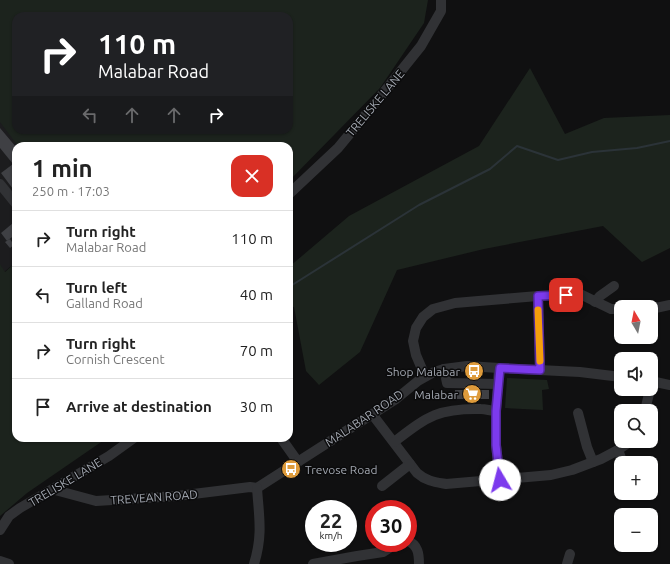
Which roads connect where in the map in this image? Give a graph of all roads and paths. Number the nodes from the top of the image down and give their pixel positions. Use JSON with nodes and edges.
{"nodes":[{"id":1,"x":441,"y":0,"type":"edge"},
{"id":2,"x":0,"y":184,"type":"edge"},
{"id":3,"x":293,"y":190,"type":"edge"},
{"id":4,"x":12,"y":198,"type":"edge"},
{"id":5,"x":614,"y":286,"type":"dead end"},
{"id":6,"x":538,"y":296,"type":"junction"},
{"id":7,"x":595,"y":302,"type":"junction"},
{"id":8,"x":670,"y":305,"type":"edge"},
{"id":9,"x":658,"y":308,"type":"edge"},
{"id":10,"x":614,"y":309,"type":"edge"},
{"id":11,"x":500,"y":368,"type":"junction"},
{"id":12,"x":444,"y":369,"type":"junction"},
{"id":13,"x":540,"y":370,"type":"junction"},
{"id":14,"x":425,"y":376,"type":"junction"},
{"id":15,"x":614,"y":376,"type":"edge"},
{"id":16,"x":658,"y":383,"type":"edge"},
{"id":17,"x":498,"y":384,"type":"junction"},
{"id":18,"x":670,"y":385,"type":"edge"},
{"id":19,"x":496,"y":411,"type":"junction"},
{"id":20,"x":578,"y":413,"type":"dead end"},
{"id":21,"x":372,"y":414,"type":"junction"},
{"id":22,"x":128,"y":442,"type":"edge"},
{"id":23,"x":283,"y":442,"type":"edge"},
{"id":24,"x":394,"y":442,"type":"junction"},
{"id":25,"x":621,"y":448,"type":"edge"},
{"id":26,"x":618,"y":450,"type":"junction"},
{"id":27,"x":620,"y":456,"type":"edge"},
{"id":28,"x":298,"y":462,"type":"junction"},
{"id":29,"x":593,"y":462,"type":"junction"},
{"id":30,"x":410,"y":464,"type":"junction"},
{"id":31,"x":500,"y":480,"type":"junction"},
{"id":32,"x":382,"y":486,"type":"dead end"},
{"id":33,"x":54,"y":488,"type":"junction"},
{"id":34,"x":257,"y":488,"type":"junction"},
{"id":35,"x":0,"y":530,"type":"edge"},
{"id":36,"x":417,"y":549,"type":"edge"},
{"id":37,"x":383,"y":552,"type":"edge"},
{"id":38,"x":570,"y":554,"type":"dead end"},
{"id":39,"x":0,"y":561,"type":"edge"},
{"id":40,"x":9,"y":564,"type":"edge"},
{"id":41,"x":254,"y":564,"type":"edge"},
{"id":42,"x":313,"y":564,"type":"edge"},
{"id":43,"x":419,"y":564,"type":"edge"},
{"id":44,"x":567,"y":564,"type":"edge"}],
"edges":[{"from":1,"to":3,"type":"street","name":"TRELISKE LANE"},
{"from":2,"to":4,"type":"street"},
{"from":5,"to":7,"type":"street"},
{"from":6,"to":7,"type":"street"},
{"from":6,"to":13,"type":"street"},
{"from":6,"to":14,"type":"street"},
{"from":7,"to":10,"type":"street"},
{"from":8,"to":9,"type":"street"},
{"from":11,"to":12,"type":"street","name":"MALABAR ROAD"},
{"from":11,"to":13,"type":"street","name":"MALABAR ROAD"},
{"from":11,"to":17,"type":"street"},
{"from":12,"to":14,"type":"street","name":"MALABAR ROAD"},
{"from":12,"to":17,"type":"street"},
{"from":13,"to":15,"type":"street","name":"MALABAR ROAD"},
{"from":14,"to":21,"type":"street","name":"MALABAR ROAD"},
{"from":16,"to":18,"type":"street"},
{"from":17,"to":19,"type":"street"},
{"from":19,"to":24,"type":"street"},
{"from":19,"to":31,"type":"street"},
{"from":20,"to":29,"type":"street"},
{"from":21,"to":24,"type":"street"},
{"from":21,"to":28,"type":"street","name":"MALABAR ROAD"},
{"from":22,"to":33,"type":"street","name":"TRELISKE LANE"},
{"from":23,"to":28,"type":"street"},
{"from":24,"to":30,"type":"street"},
{"from":25,"to":26,"type":"street"},
{"from":26,"to":27,"type":"street"},
{"from":26,"to":29,"type":"street"},
{"from":28,"to":34,"type":"street","name":"MALABAR ROAD"},
{"from":29,"to":31,"type":"street"},
{"from":30,"to":31,"type":"street"},
{"from":30,"to":32,"type":"street"},
{"from":33,"to":34,"type":"street","name":"TREVEAN ROAD"},
{"from":33,"to":35,"type":"street","name":"TRELISKE LANE"},
{"from":34,"to":41,"type":"street"},
{"from":36,"to":43,"type":"street"},
{"from":37,"to":42,"type":"street"},
{"from":38,"to":44,"type":"street"},
{"from":39,"to":40,"type":"street"}]}
